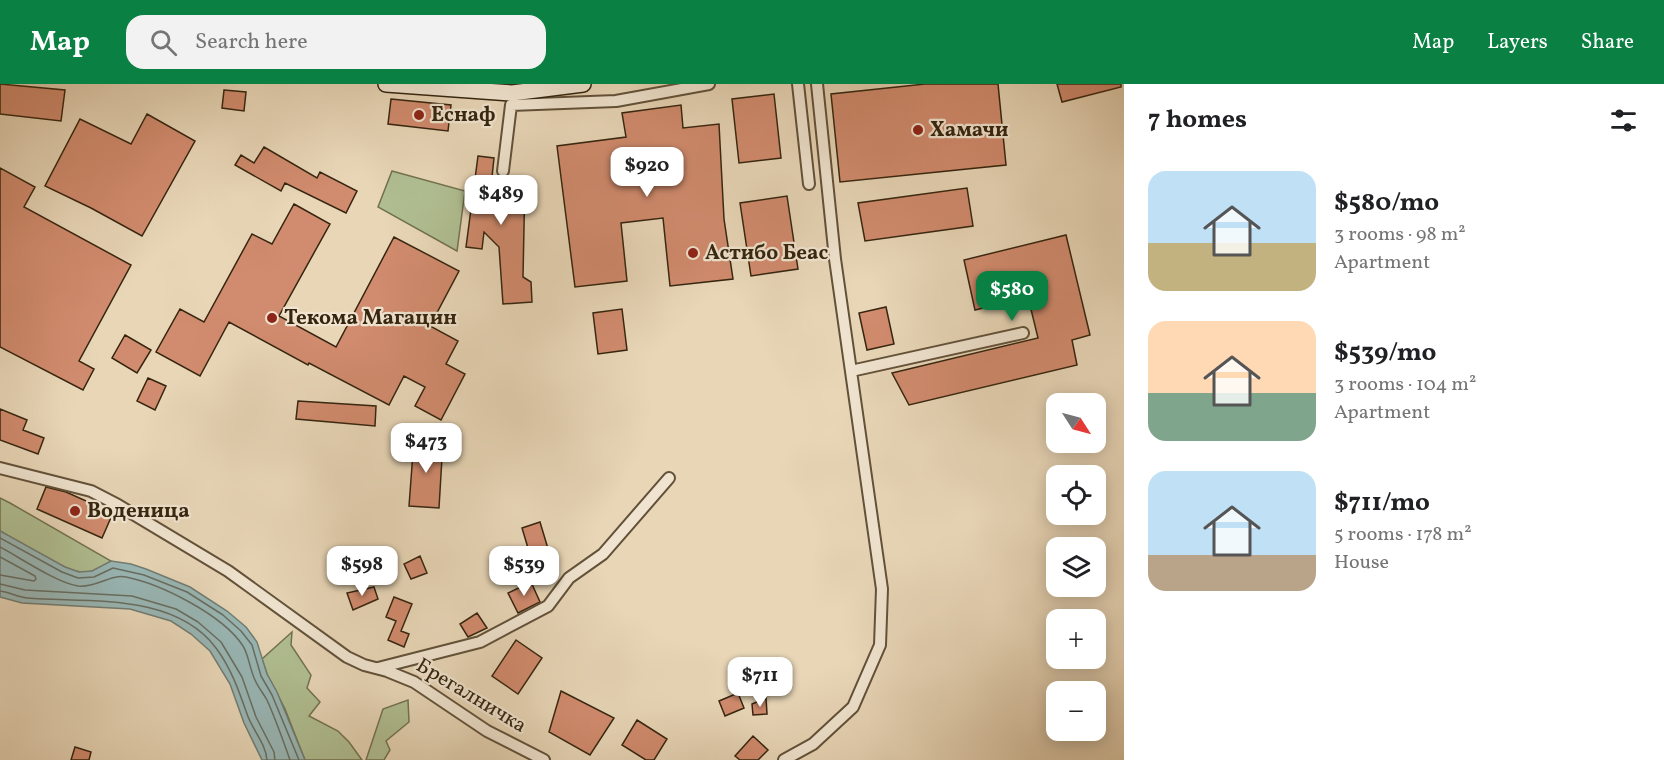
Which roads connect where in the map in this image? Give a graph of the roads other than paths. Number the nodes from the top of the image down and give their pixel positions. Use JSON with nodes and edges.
{"nodes":[{"id":1,"x":386,"y":84,"type":"edge"},
{"id":2,"x":583,"y":84,"type":"edge"},
{"id":3,"x":709,"y":84,"type":"edge"},
{"id":4,"x":798,"y":84,"type":"edge"},
{"id":5,"x":818,"y":84,"type":"edge"},
{"id":6,"x":503,"y":171,"type":"dead end"},
{"id":7,"x":809,"y":184,"type":"dead end"},
{"id":8,"x":1023,"y":333,"type":"dead end"},
{"id":9,"x":851,"y":371,"type":"junction"},
{"id":10,"x":0,"y":468,"type":"edge"},
{"id":11,"x":669,"y":478,"type":"dead end"},
{"id":12,"x":375,"y":669,"type":"junction"},
{"id":13,"x":544,"y":760,"type":"edge"},
{"id":14,"x":784,"y":760,"type":"edge"}],
"edges":[{"from":1,"to":2,"type":"main road"},
{"from":3,"to":6,"type":"street"},
{"from":4,"to":7,"type":"street"},
{"from":5,"to":9,"type":"street"},
{"from":8,"to":9,"type":"street"},
{"from":9,"to":14,"type":"street"},
{"from":10,"to":12,"type":"street","name":"Брегалничка"},
{"from":11,"to":12,"type":"street"},
{"from":12,"to":13,"type":"street","name":"Брегалничка"}]}
